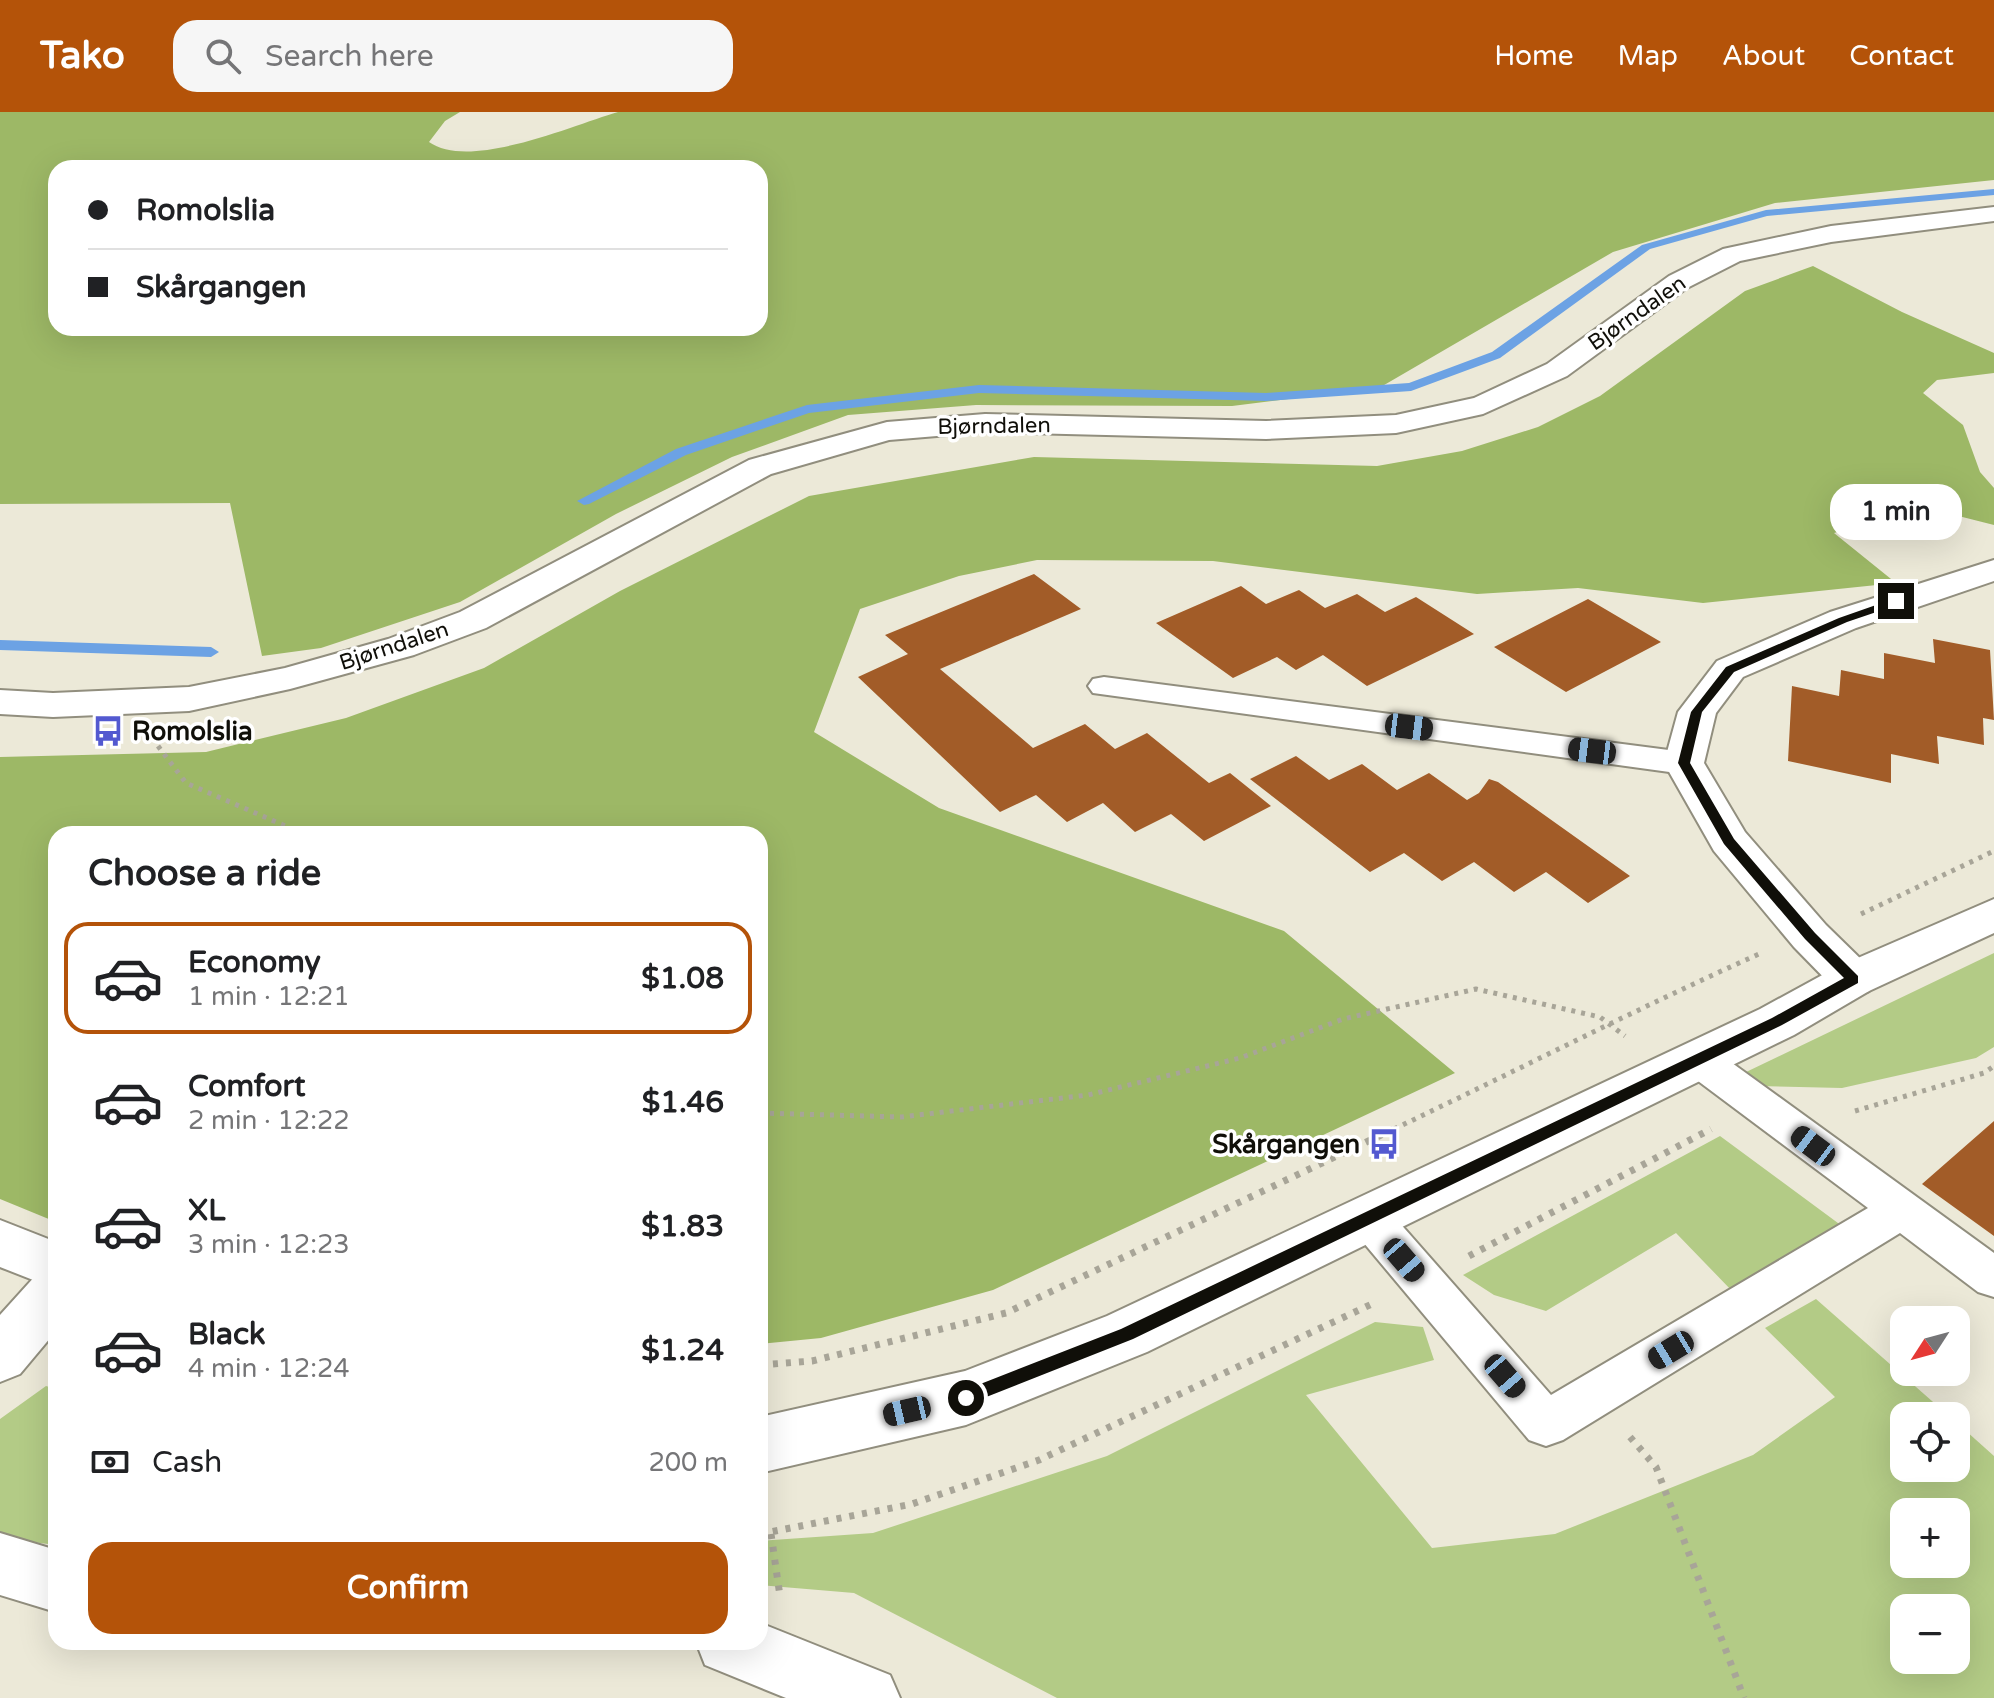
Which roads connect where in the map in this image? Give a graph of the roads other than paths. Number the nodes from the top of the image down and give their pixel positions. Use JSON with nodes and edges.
{"nodes":[{"id":1,"x":1994,"y":214,"type":"edge"},
{"id":2,"x":1994,"y":570,"type":"edge"},
{"id":3,"x":1104,"y":686,"type":"dead end"},
{"id":4,"x":0,"y":702,"type":"edge"},
{"id":5,"x":1684,"y":763,"type":"junction"},
{"id":6,"x":1994,"y":915,"type":"edge"},
{"id":7,"x":1853,"y":979,"type":"junction"},
{"id":8,"x":1696,"y":1058,"type":"junction"},
{"id":9,"x":1900,"y":1211,"type":"junction"},
{"id":10,"x":1368,"y":1217,"type":"junction"},
{"id":11,"x":0,"y":1243,"type":"edge"},
{"id":12,"x":48,"y":1263,"type":"edge"},
{"id":13,"x":1994,"y":1278,"type":"edge"},
{"id":14,"x":48,"y":1300,"type":"edge"},
{"id":15,"x":0,"y":1356,"type":"edge"},
{"id":16,"x":768,"y":1443,"type":"edge"},
{"id":17,"x":0,"y":1564,"type":"edge"},
{"id":18,"x":48,"y":1579,"type":"edge"},
{"id":19,"x":748,"y":1650,"type":"edge"},
{"id":20,"x":867,"y":1698,"type":"edge"}],
"edges":[{"from":1,"to":4,"type":"main road","name":"Bjørndalen"},
{"from":2,"to":5,"type":"main road"},
{"from":3,"to":5,"type":"lane"},
{"from":5,"to":7,"type":"main road"},
{"from":6,"to":7,"type":"main road"},
{"from":7,"to":8,"type":"main road"},
{"from":8,"to":9,"type":"lane"},
{"from":8,"to":10,"type":"main road"},
{"from":9,"to":10,"type":"lane"},
{"from":9,"to":13,"type":"lane"},
{"from":10,"to":16,"type":"main road"},
{"from":11,"to":12,"type":"main road"},
{"from":14,"to":15,"type":"main road"},
{"from":17,"to":18,"type":"main road"},
{"from":19,"to":20,"type":"main road"}]}
